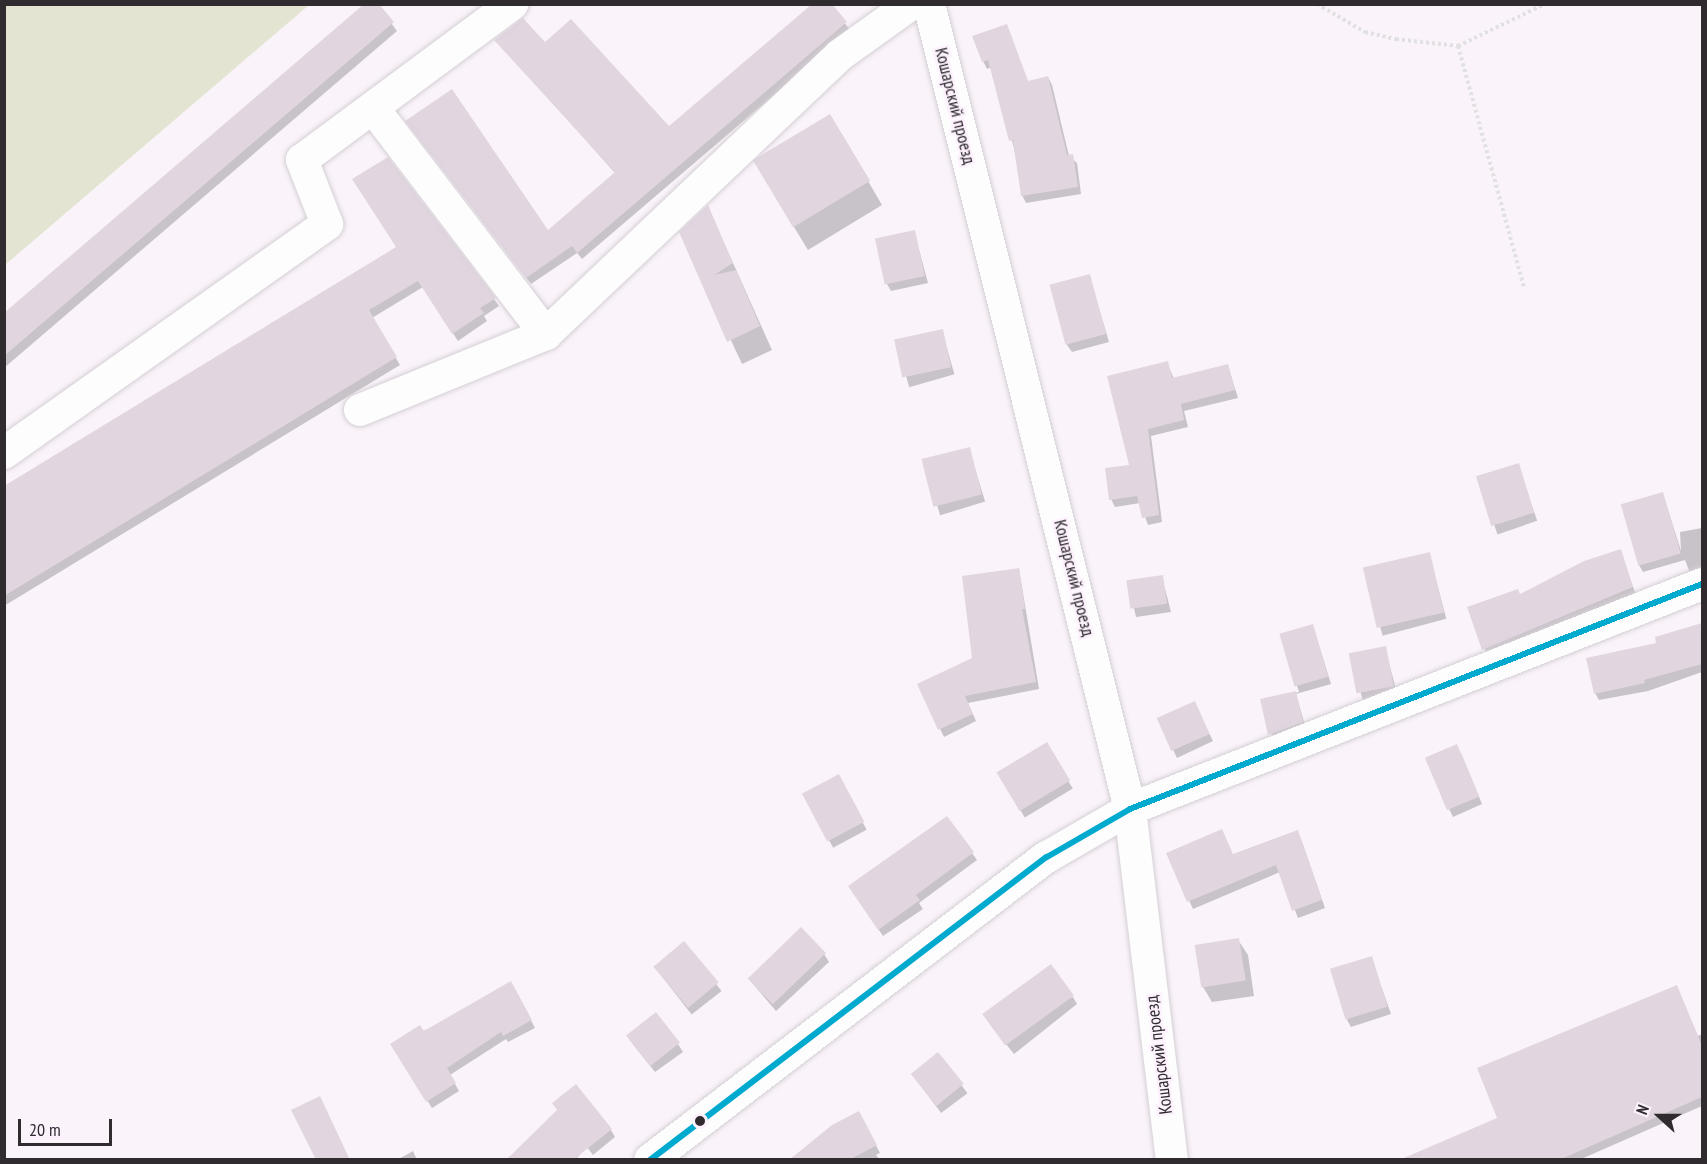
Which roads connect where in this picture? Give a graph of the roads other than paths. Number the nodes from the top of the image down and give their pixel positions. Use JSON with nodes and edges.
{"nodes":[{"id":1,"x":512,"y":4,"type":"edge"},
{"id":2,"x":911,"y":4,"type":"edge"},
{"id":3,"x":929,"y":4,"type":"edge"},
{"id":4,"x":373,"y":108,"type":"junction"},
{"id":5,"x":546,"y":333,"type":"junction"},
{"id":6,"x":360,"y":410,"type":"dead end"},
{"id":7,"x":4,"y":453,"type":"edge"},
{"id":8,"x":1702,"y":584,"type":"edge"},
{"id":9,"x":1130,"y":809,"type":"junction"},
{"id":10,"x":650,"y":1160,"type":"edge"},
{"id":11,"x":1172,"y":1160,"type":"edge"}],
"edges":[{"from":1,"to":4,"type":"street"},
{"from":2,"to":5,"type":"street"},
{"from":3,"to":9,"type":"street","name":"Кошарский проезд"},
{"from":4,"to":5,"type":"street"},
{"from":4,"to":7,"type":"street"},
{"from":5,"to":6,"type":"street"},
{"from":8,"to":9,"type":"street"},
{"from":9,"to":10,"type":"street"},
{"from":9,"to":11,"type":"street","name":"Кошарский проезд"}]}
